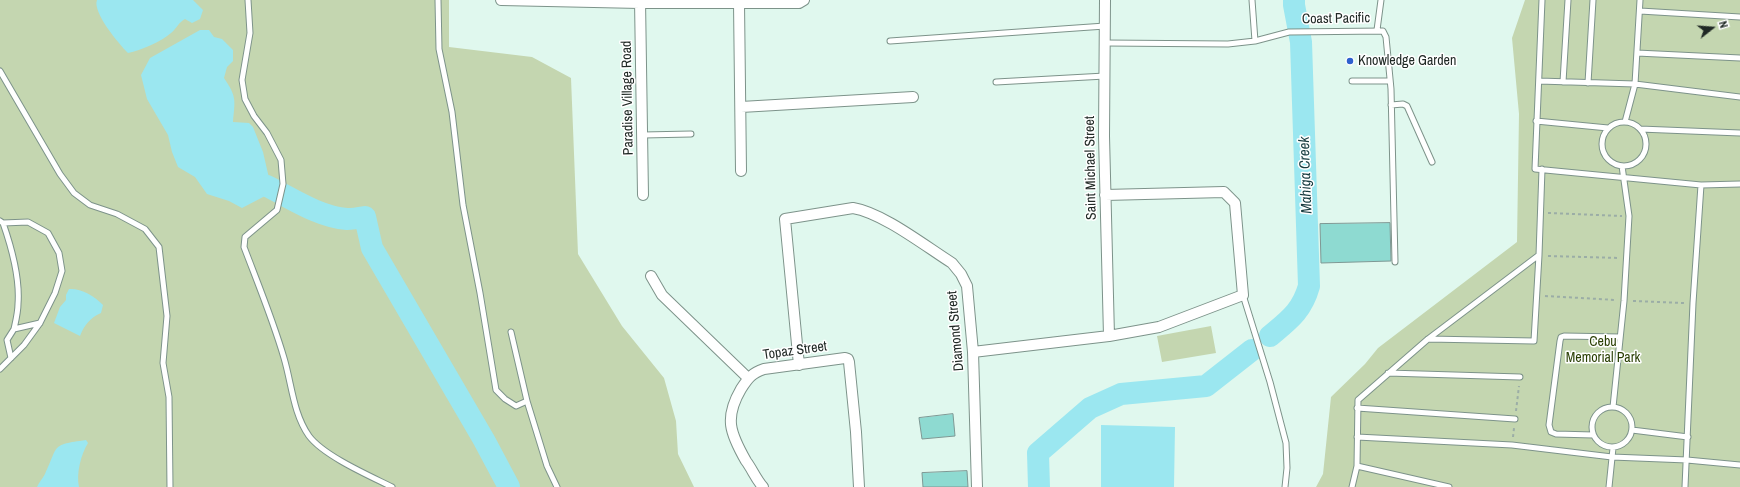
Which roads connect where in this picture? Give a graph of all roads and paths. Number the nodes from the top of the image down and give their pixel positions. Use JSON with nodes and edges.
{"nodes":[{"id":1,"x":248,"y":0,"type":"edge"},
{"id":2,"x":438,"y":0,"type":"edge"},
{"id":3,"x":501,"y":0,"type":"edge"},
{"id":4,"x":804,"y":0,"type":"edge"},
{"id":5,"x":1105,"y":0,"type":"edge"},
{"id":6,"x":1252,"y":0,"type":"edge"},
{"id":7,"x":1382,"y":0,"type":"edge"},
{"id":8,"x":1542,"y":0,"type":"edge"},
{"id":9,"x":1568,"y":0,"type":"edge"},
{"id":10,"x":1593,"y":0,"type":"edge"},
{"id":11,"x":1640,"y":0,"type":"edge"},
{"id":12,"x":530,"y":1,"type":"edge"},
{"id":13,"x":640,"y":2,"type":"edge"},
{"id":14,"x":739,"y":3,"type":"junction"},
{"id":15,"x":1640,"y":11,"type":"junction"},
{"id":16,"x":1740,"y":17,"type":"edge"},
{"id":17,"x":1105,"y":26,"type":"junction"},
{"id":18,"x":1377,"y":30,"type":"junction"},
{"id":19,"x":1255,"y":41,"type":"junction"},
{"id":20,"x":890,"y":42,"type":"dead end"},
{"id":21,"x":1106,"y":43,"type":"junction"},
{"id":22,"x":1637,"y":53,"type":"junction"},
{"id":23,"x":1740,"y":58,"type":"edge"},
{"id":24,"x":0,"y":72,"type":"edge"},
{"id":25,"x":1105,"y":76,"type":"junction"},
{"id":26,"x":1352,"y":81,"type":"dead end"},
{"id":27,"x":1390,"y":81,"type":"junction"},
{"id":28,"x":1539,"y":81,"type":"junction"},
{"id":29,"x":996,"y":82,"type":"dead end"},
{"id":30,"x":1563,"y":82,"type":"junction"},
{"id":31,"x":1588,"y":82,"type":"junction"},
{"id":32,"x":1636,"y":84,"type":"junction"},
{"id":33,"x":912,"y":97,"type":"dead end"},
{"id":34,"x":1740,"y":97,"type":"edge"},
{"id":35,"x":1391,"y":105,"type":"junction"},
{"id":36,"x":741,"y":107,"type":"junction"},
{"id":37,"x":1536,"y":121,"type":"junction"},
{"id":38,"x":1625,"y":122,"type":"junction"},
{"id":39,"x":1608,"y":128,"type":"junction"},
{"id":40,"x":1640,"y":129,"type":"junction"},
{"id":41,"x":1740,"y":133,"type":"edge"},
{"id":42,"x":691,"y":134,"type":"dead end"},
{"id":43,"x":643,"y":135,"type":"junction"},
{"id":44,"x":1432,"y":162,"type":"dead end"},
{"id":45,"x":1622,"y":166,"type":"junction"},
{"id":46,"x":1542,"y":169,"type":"junction"},
{"id":47,"x":741,"y":171,"type":"dead end"},
{"id":48,"x":1623,"y":177,"type":"junction"},
{"id":49,"x":1740,"y":184,"type":"edge"},
{"id":50,"x":1701,"y":185,"type":"junction"},
{"id":51,"x":643,"y":195,"type":"dead end"},
{"id":52,"x":1105,"y":195,"type":"junction"},
{"id":53,"x":1540,"y":212,"type":"junction"},
{"id":54,"x":1629,"y":216,"type":"junction"},
{"id":55,"x":1,"y":222,"type":"edge"},
{"id":56,"x":1539,"y":255,"type":"junction"},
{"id":57,"x":1626,"y":258,"type":"junction"},
{"id":58,"x":1395,"y":262,"type":"dead end"},
{"id":59,"x":652,"y":276,"type":"dead end"},
{"id":60,"x":1243,"y":295,"type":"junction"},
{"id":61,"x":40,"y":323,"type":"junction"},
{"id":62,"x":14,"y":329,"type":"junction"},
{"id":63,"x":511,"y":332,"type":"dead end"},
{"id":64,"x":1109,"y":336,"type":"junction"},
{"id":65,"x":1620,"y":337,"type":"junction"},
{"id":66,"x":1428,"y":339,"type":"junction"},
{"id":67,"x":7,"y":340,"type":"junction"},
{"id":68,"x":0,"y":343,"type":"edge"},
{"id":69,"x":973,"y":352,"type":"junction"},
{"id":70,"x":11,"y":358,"type":"junction"},
{"id":71,"x":799,"y":365,"type":"junction"},
{"id":72,"x":0,"y":370,"type":"edge"},
{"id":73,"x":1388,"y":373,"type":"junction"},
{"id":74,"x":1520,"y":377,"type":"dead end"},
{"id":75,"x":748,"y":378,"type":"junction"},
{"id":76,"x":527,"y":401,"type":"junction"},
{"id":77,"x":1613,"y":407,"type":"junction"},
{"id":78,"x":1357,"y":408,"type":"junction"},
{"id":79,"x":1515,"y":419,"type":"dead end"},
{"id":80,"x":1632,"y":430,"type":"junction"},
{"id":81,"x":1593,"y":435,"type":"junction"},
{"id":82,"x":1357,"y":437,"type":"junction"},
{"id":83,"x":1688,"y":438,"type":"junction"},
{"id":84,"x":1613,"y":448,"type":"junction"},
{"id":85,"x":1612,"y":457,"type":"junction"},
{"id":86,"x":1687,"y":460,"type":"junction"},
{"id":87,"x":1740,"y":465,"type":"edge"},
{"id":88,"x":1357,"y":466,"type":"junction"},
{"id":89,"x":170,"y":487,"type":"edge"},
{"id":90,"x":392,"y":487,"type":"edge"},
{"id":91,"x":557,"y":487,"type":"edge"},
{"id":92,"x":763,"y":487,"type":"edge"},
{"id":93,"x":859,"y":487,"type":"edge"},
{"id":94,"x":977,"y":487,"type":"edge"},
{"id":95,"x":1285,"y":487,"type":"edge"},
{"id":96,"x":1352,"y":487,"type":"edge"},
{"id":97,"x":1449,"y":487,"type":"edge"},
{"id":98,"x":1609,"y":487,"type":"edge"},
{"id":99,"x":1685,"y":487,"type":"edge"}],
"edges":[{"from":1,"to":90,"type":"lane"},
{"from":2,"to":76,"type":"lane"},
{"from":3,"to":12,"type":"street"},
{"from":4,"to":14,"type":"street"},
{"from":5,"to":17,"type":"street","name":"Saint Michael Street"},
{"from":6,"to":19,"type":"lane"},
{"from":7,"to":18,"type":"lane"},
{"from":8,"to":28,"type":"lane"},
{"from":9,"to":30,"type":"lane"},
{"from":10,"to":31,"type":"lane"},
{"from":11,"to":15,"type":"lane"},
{"from":12,"to":13,"type":"street"},
{"from":13,"to":14,"type":"street"},
{"from":13,"to":43,"type":"street","name":"Paradise Village Road"},
{"from":14,"to":36,"type":"street"},
{"from":15,"to":16,"type":"lane"},
{"from":15,"to":22,"type":"lane"},
{"from":17,"to":20,"type":"lane"},
{"from":17,"to":21,"type":"street","name":"Saint Michael Street"},
{"from":18,"to":19,"type":"lane","name":"Coast Pacific"},
{"from":18,"to":27,"type":"lane","name":"Coast Pacific"},
{"from":19,"to":21,"type":"lane","name":"Coast Pacific"},
{"from":21,"to":25,"type":"street","name":"Saint Michael Street"},
{"from":22,"to":23,"type":"lane"},
{"from":22,"to":32,"type":"lane"},
{"from":24,"to":89,"type":"lane"},
{"from":25,"to":29,"type":"lane"},
{"from":25,"to":52,"type":"street","name":"Saint Michael Street"},
{"from":26,"to":27,"type":"lane"},
{"from":27,"to":35,"type":"lane","name":"Coast Pacific"},
{"from":28,"to":30,"type":"lane"},
{"from":28,"to":37,"type":"lane"},
{"from":30,"to":31,"type":"lane"},
{"from":31,"to":32,"type":"lane"},
{"from":32,"to":34,"type":"lane"},
{"from":32,"to":38,"type":"lane"},
{"from":33,"to":36,"type":"street"},
{"from":35,"to":44,"type":"lane"},
{"from":35,"to":58,"type":"lane","name":"Coast Pacific"},
{"from":36,"to":47,"type":"street"},
{"from":37,"to":39,"type":"lane"},
{"from":37,"to":46,"type":"lane"},
{"from":38,"to":39,"type":"lane"},
{"from":38,"to":40,"type":"lane"},
{"from":39,"to":45,"type":"lane"},
{"from":40,"to":41,"type":"lane"},
{"from":40,"to":45,"type":"lane"},
{"from":42,"to":43,"type":"lane"},
{"from":43,"to":51,"type":"street","name":"Paradise Village Road"},
{"from":45,"to":48,"type":"lane"},
{"from":46,"to":48,"type":"lane"},
{"from":46,"to":53,"type":"lane"},
{"from":48,"to":50,"type":"lane"},
{"from":48,"to":54,"type":"lane"},
{"from":49,"to":50,"type":"lane"},
{"from":50,"to":83,"type":"lane"},
{"from":52,"to":60,"type":"street"},
{"from":52,"to":64,"type":"street","name":"Saint Michael Street"},
{"from":53,"to":54,"type":"path"},
{"from":53,"to":56,"type":"lane"},
{"from":54,"to":57,"type":"lane"},
{"from":55,"to":61,"type":"lane"},
{"from":55,"to":62,"type":"lane"},
{"from":56,"to":57,"type":"path"},
{"from":56,"to":66,"type":"lane"},
{"from":56,"to":66,"type":"lane"},
{"from":57,"to":65,"type":"lane"},
{"from":59,"to":75,"type":"street"},
{"from":60,"to":64,"type":"street"},
{"from":60,"to":95,"type":"lane"},
{"from":61,"to":62,"type":"lane"},
{"from":61,"to":70,"type":"lane"},
{"from":62,"to":67,"type":"lane"},
{"from":63,"to":76,"type":"lane"},
{"from":64,"to":69,"type":"street"},
{"from":65,"to":77,"type":"lane"},
{"from":65,"to":81,"type":"lane"},
{"from":66,"to":73,"type":"lane"},
{"from":67,"to":68,"type":"lane"},
{"from":67,"to":70,"type":"lane"},
{"from":69,"to":71,"type":"street","name":"Diamond Street"},
{"from":69,"to":94,"type":"street","name":"Diamond Street"},
{"from":70,"to":72,"type":"lane"},
{"from":71,"to":75,"type":"street","name":"Topaz Street"},
{"from":71,"to":93,"type":"street","name":"Topaz Street"},
{"from":73,"to":74,"type":"lane"},
{"from":73,"to":78,"type":"lane"},
{"from":75,"to":92,"type":"street"},
{"from":76,"to":91,"type":"lane"},
{"from":77,"to":80,"type":"lane"},
{"from":77,"to":81,"type":"lane"},
{"from":78,"to":79,"type":"lane"},
{"from":78,"to":82,"type":"lane"},
{"from":80,"to":83,"type":"lane"},
{"from":80,"to":84,"type":"lane"},
{"from":81,"to":84,"type":"lane"},
{"from":82,"to":85,"type":"lane"},
{"from":82,"to":88,"type":"lane"},
{"from":83,"to":86,"type":"lane"},
{"from":84,"to":85,"type":"lane"},
{"from":85,"to":86,"type":"lane"},
{"from":85,"to":98,"type":"lane"},
{"from":86,"to":87,"type":"lane"},
{"from":86,"to":99,"type":"lane"},
{"from":88,"to":96,"type":"lane"},
{"from":88,"to":97,"type":"lane"}]}
